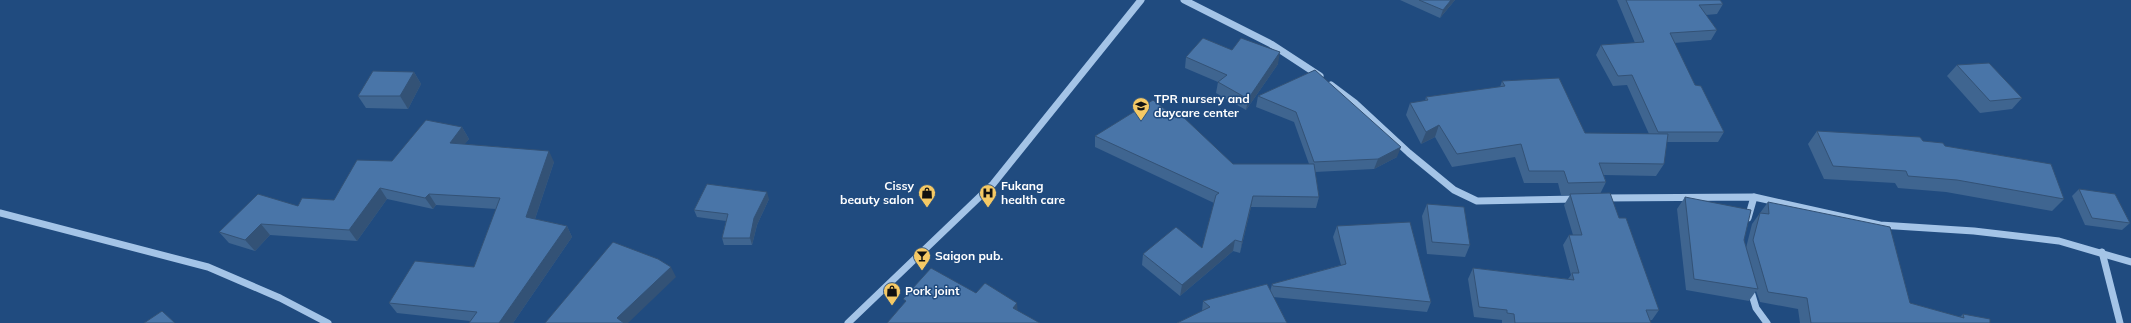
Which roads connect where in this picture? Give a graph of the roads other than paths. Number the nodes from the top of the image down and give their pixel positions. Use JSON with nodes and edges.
{"nodes":[{"id":1,"x":1141,"y":0,"type":"edge"},
{"id":2,"x":1184,"y":0,"type":"edge"},
{"id":3,"x":1754,"y":197,"type":"junction"},
{"id":4,"x":1581,"y":199,"type":"edge"},
{"id":5,"x":1597,"y":199,"type":"edge"},
{"id":6,"x":0,"y":213,"type":"edge"},
{"id":7,"x":1746,"y":228,"type":"edge"},
{"id":8,"x":2102,"y":252,"type":"junction"},
{"id":9,"x":2131,"y":262,"type":"edge"},
{"id":10,"x":1748,"y":280,"type":"edge"},
{"id":11,"x":328,"y":323,"type":"edge"},
{"id":12,"x":848,"y":323,"type":"edge"},
{"id":13,"x":1767,"y":323,"type":"edge"},
{"id":14,"x":2120,"y":323,"type":"edge"}],
"edges":[{"from":1,"to":12,"type":"street"},
{"from":2,"to":4,"type":"street"},
{"from":3,"to":5,"type":"street"},
{"from":3,"to":7,"type":"street"},
{"from":3,"to":8,"type":"street"},
{"from":6,"to":11,"type":"street"},
{"from":8,"to":9,"type":"street"},
{"from":8,"to":14,"type":"street"},
{"from":10,"to":13,"type":"street"}]}
